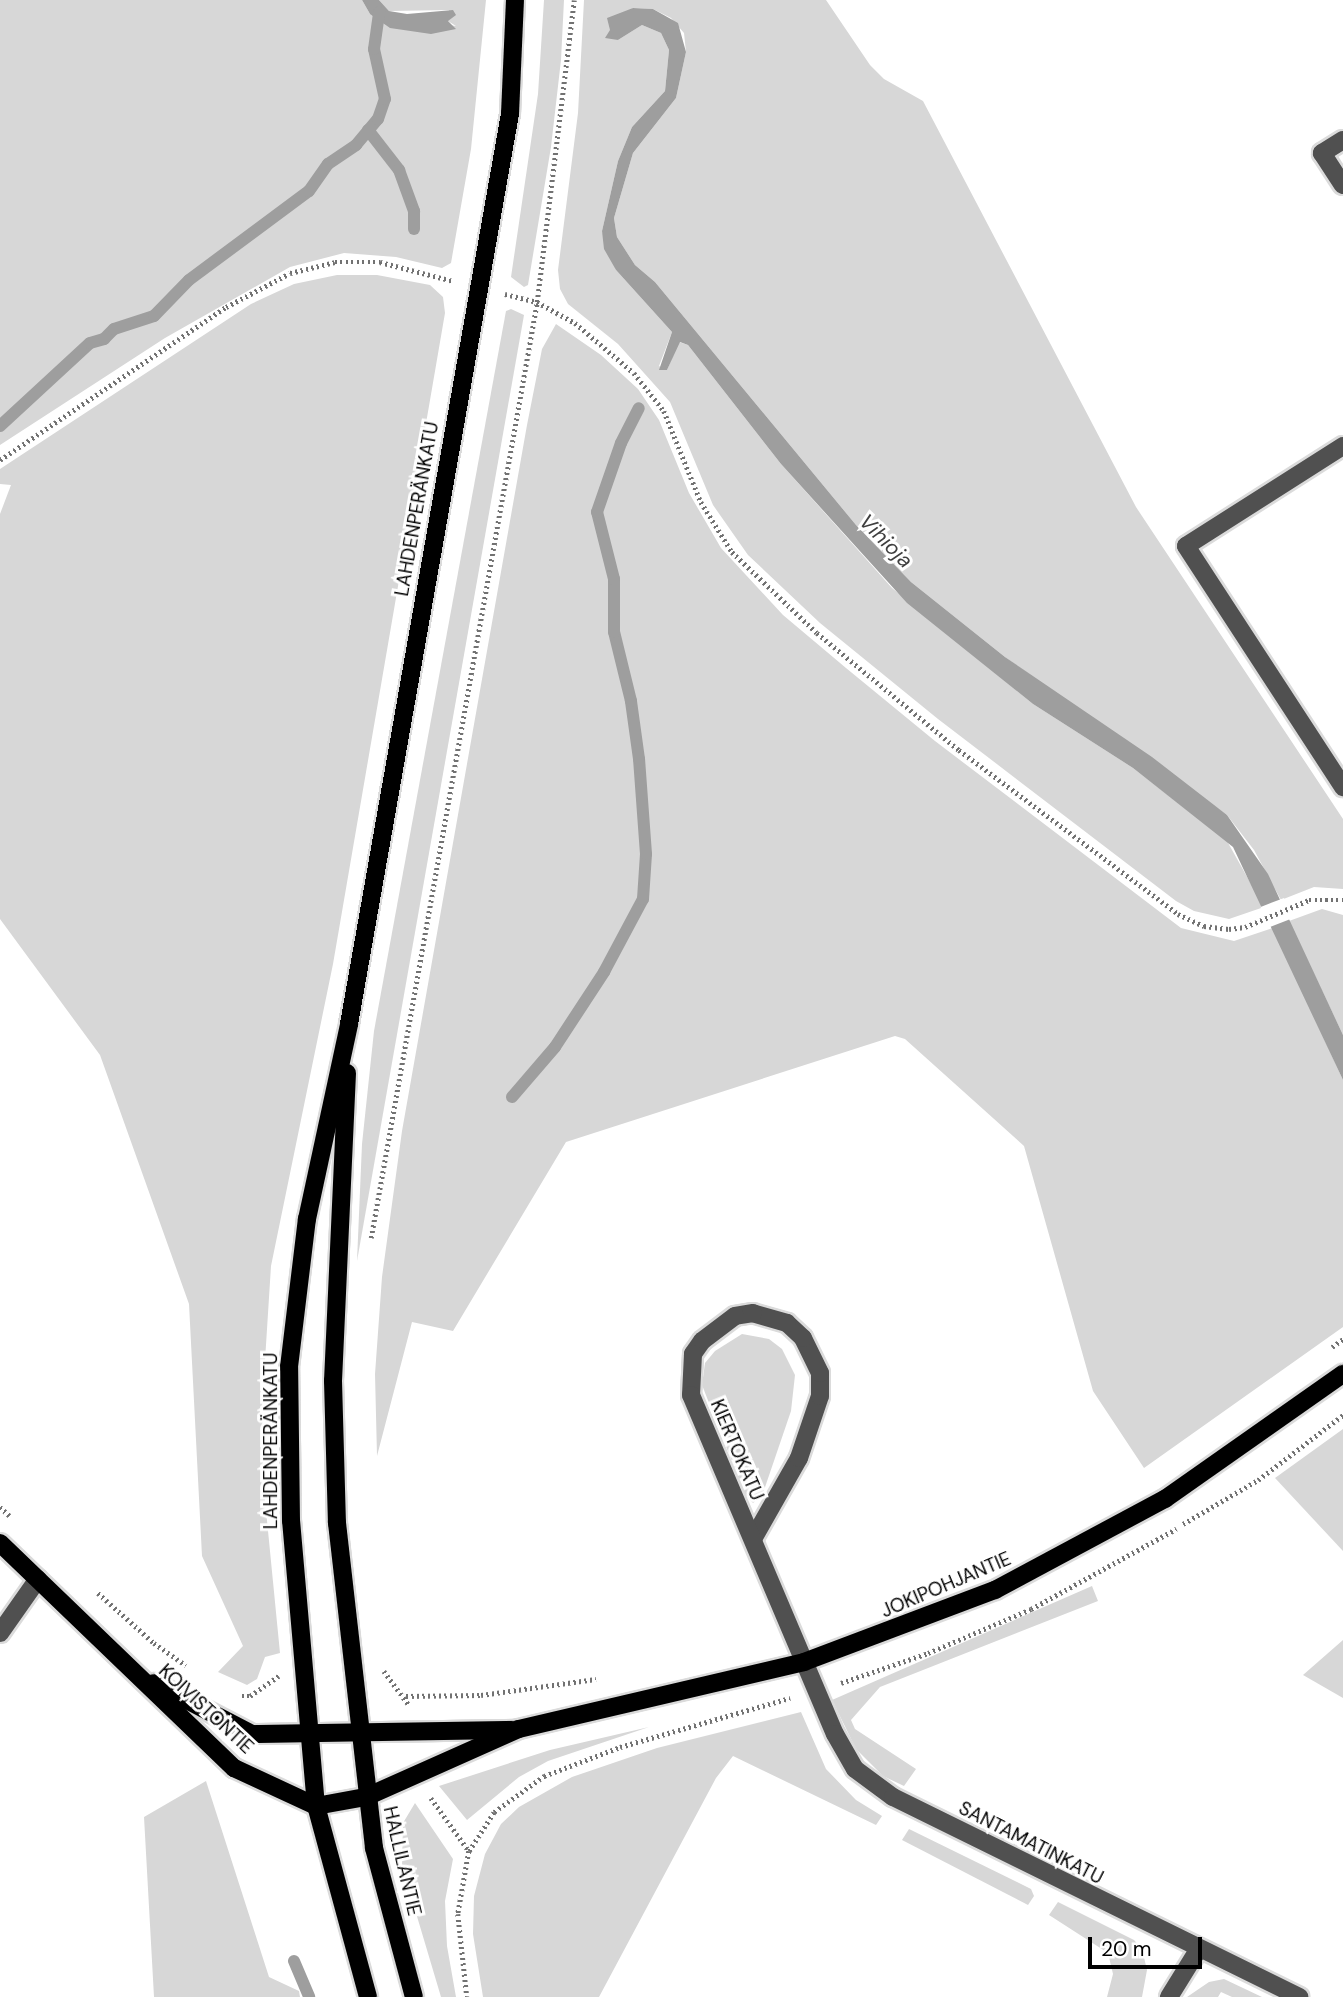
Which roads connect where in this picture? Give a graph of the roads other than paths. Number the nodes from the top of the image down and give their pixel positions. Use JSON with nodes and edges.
{"nodes":[{"id":1,"x":515,"y":0,"type":"edge"},
{"id":2,"x":1343,"y":140,"type":"edge"},
{"id":3,"x":1343,"y":185,"type":"edge"},
{"id":4,"x":1343,"y":446,"type":"edge"},
{"id":5,"x":1343,"y":787,"type":"edge"},
{"id":6,"x":349,"y":1024,"type":"junction"},
{"id":7,"x":1343,"y":1374,"type":"edge"},
{"id":8,"x":753,"y":1539,"type":"junction"},
{"id":9,"x":0,"y":1543,"type":"edge"},
{"id":10,"x":38,"y":1579,"type":"junction"},
{"id":11,"x":0,"y":1633,"type":"edge"},
{"id":12,"x":804,"y":1662,"type":"junction"},
{"id":13,"x":137,"y":1674,"type":"junction"},
{"id":14,"x":519,"y":1730,"type":"junction"},
{"id":15,"x":360,"y":1733,"type":"junction"},
{"id":16,"x":310,"y":1736,"type":"junction"},
{"id":17,"x":366,"y":1797,"type":"junction"},
{"id":18,"x":316,"y":1806,"type":"junction"},
{"id":19,"x":1198,"y":1950,"type":"junction"},
{"id":20,"x":368,"y":1997,"type":"edge"},
{"id":21,"x":414,"y":1997,"type":"edge"},
{"id":22,"x":1169,"y":1997,"type":"edge"},
{"id":23,"x":1300,"y":1997,"type":"edge"}],
"edges":[{"from":1,"to":6,"type":"main road","name":"LAHDENPERÄNKATU"},
{"from":2,"to":3,"type":"street"},
{"from":4,"to":5,"type":"street"},
{"from":6,"to":15,"type":"main road","name":"LAHDENPERÄNKATU"},
{"from":6,"to":16,"type":"main road","name":"LAHDENPERÄNKATU"},
{"from":7,"to":12,"type":"main road","name":"JOKIPOHJANTIE"},
{"from":8,"to":8,"type":"street","name":"KIERTOKATU"},
{"from":8,"to":12,"type":"street","name":"KIERTOKATU"},
{"from":9,"to":10,"type":"main road","name":"KOIVISTONTIE"},
{"from":10,"to":11,"type":"street"},
{"from":10,"to":13,"type":"main road","name":"KOIVISTONTIE"},
{"from":12,"to":14,"type":"main road","name":"JOKIPOHJANTIE"},
{"from":12,"to":19,"type":"street","name":"SANTAMATINKATU"},
{"from":13,"to":16,"type":"main road","name":"KOIVISTONTIE"},
{"from":13,"to":18,"type":"main road","name":"KOIVISTONTIE"},
{"from":14,"to":15,"type":"main road","name":"JOKIPOHJANTIE"},
{"from":14,"to":17,"type":"main road","name":"JOKIPOHJANTIE"},
{"from":15,"to":16,"type":"main road","name":"KOIVISTONTIE"},
{"from":15,"to":17,"type":"main road","name":"HALLILANTIE"},
{"from":16,"to":18,"type":"main road"},
{"from":17,"to":18,"type":"main road"},
{"from":17,"to":21,"type":"main road","name":"HALLILANTIE"},
{"from":18,"to":20,"type":"main road"},
{"from":19,"to":22,"type":"street"},
{"from":19,"to":23,"type":"street","name":"SANTAMATINKATU"}]}
